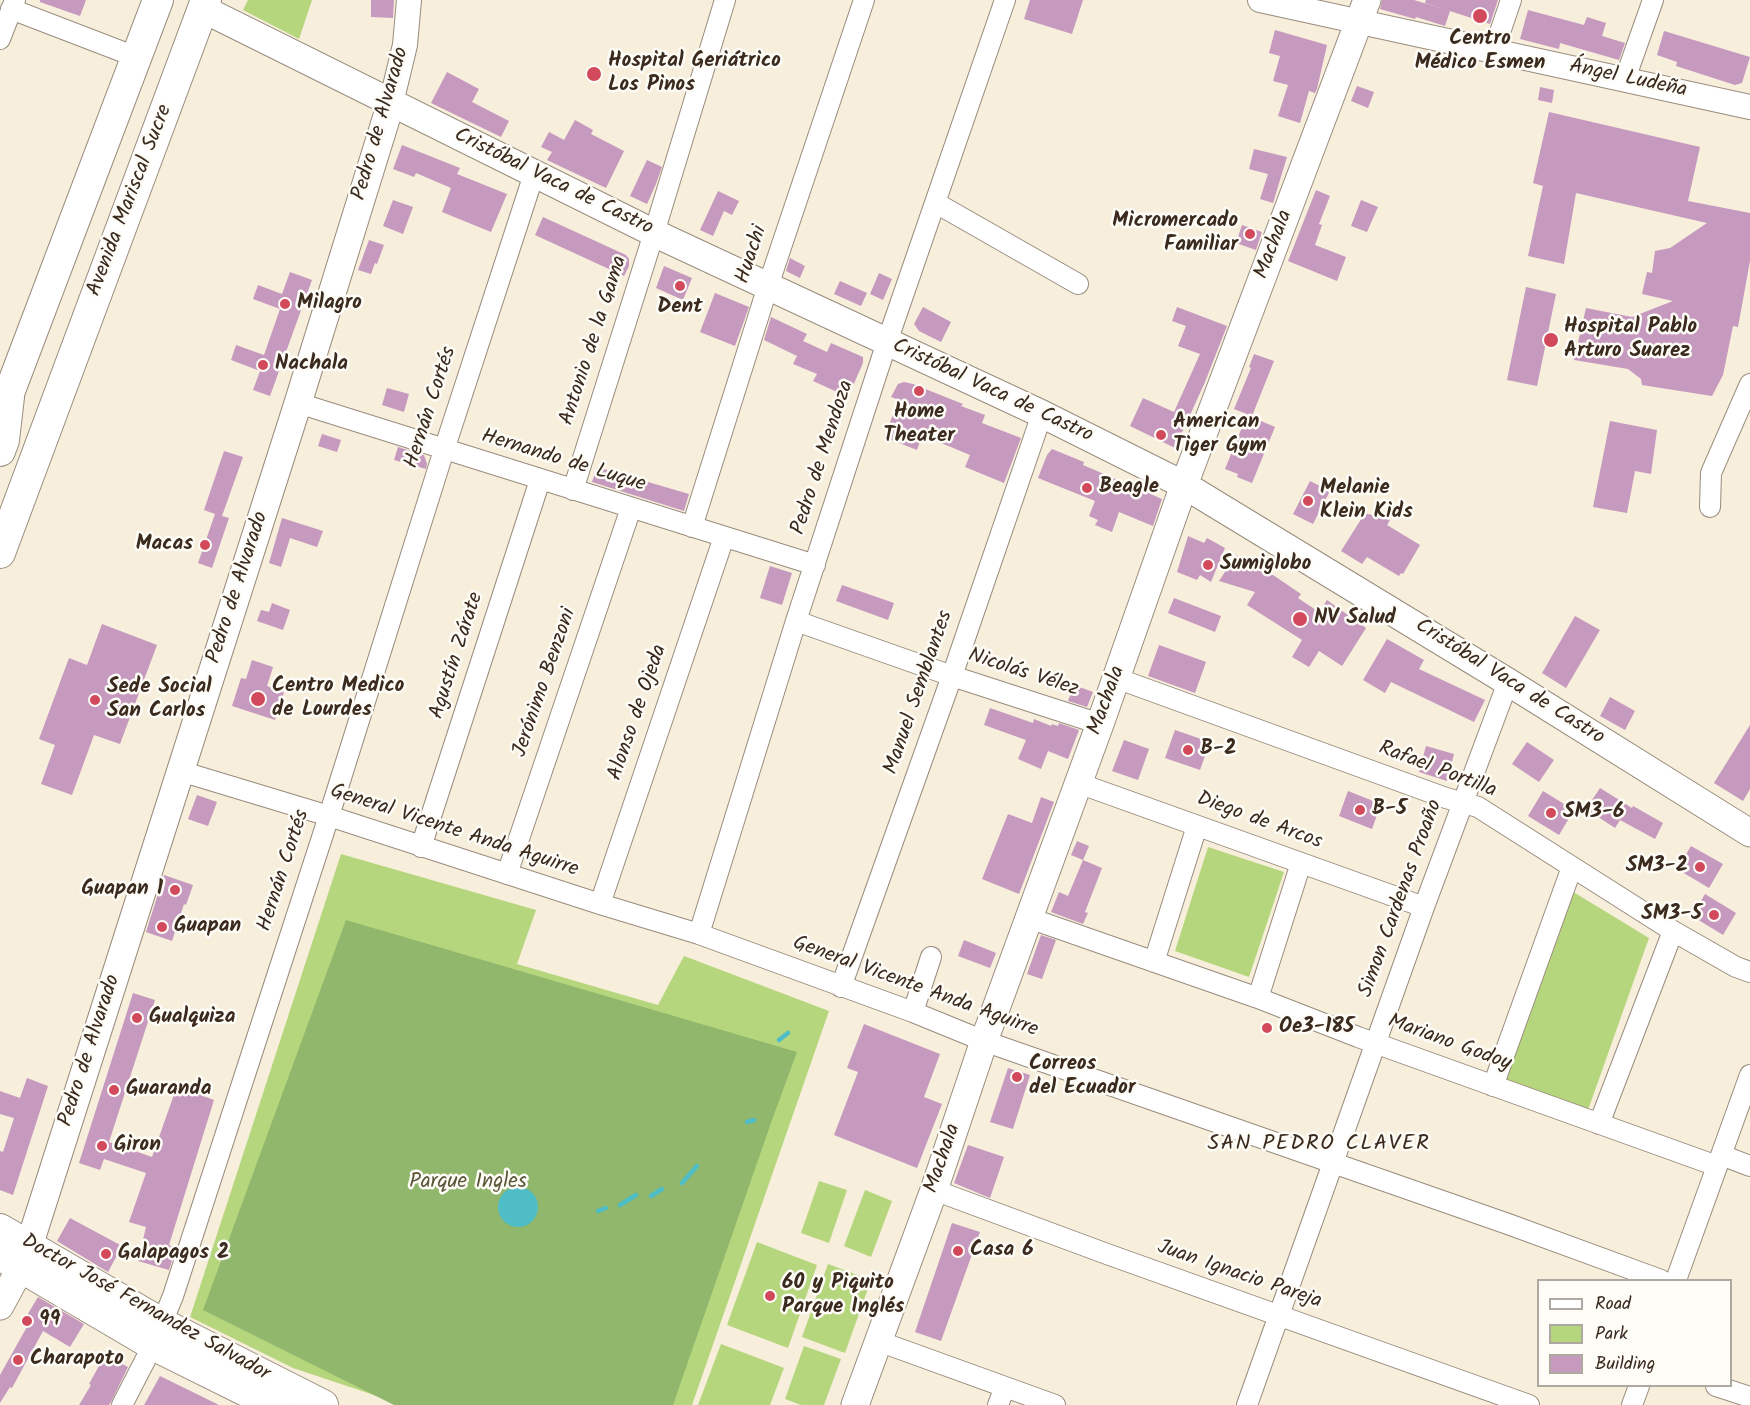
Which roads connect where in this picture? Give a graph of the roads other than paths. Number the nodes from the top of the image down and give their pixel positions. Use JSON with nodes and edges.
{"nodes":[{"id":1,"x":158,"y":0,"type":"edge"},
{"id":2,"x":409,"y":0,"type":"edge"},
{"id":3,"x":725,"y":0,"type":"edge"},
{"id":4,"x":864,"y":0,"type":"edge"},
{"id":5,"x":1005,"y":0,"type":"edge"},
{"id":6,"x":1260,"y":0,"type":"edge"},
{"id":7,"x":1511,"y":0,"type":"edge"},
{"id":8,"x":1653,"y":0,"type":"edge"},
{"id":9,"x":13,"y":4,"type":"edge"},
{"id":10,"x":204,"y":5,"type":"edge"},
{"id":11,"x":1364,"y":11,"type":"edge"},
{"id":12,"x":0,"y":39,"type":"edge"},
{"id":13,"x":1494,"y":50,"type":"junction"},
{"id":14,"x":136,"y":57,"type":"junction"},
{"id":15,"x":1625,"y":79,"type":"junction"},
{"id":16,"x":391,"y":103,"type":"junction"},
{"id":17,"x":1750,"y":106,"type":"edge"},
{"id":18,"x":534,"y":174,"type":"junction"},
{"id":19,"x":936,"y":203,"type":"junction"},
{"id":20,"x":654,"y":233,"type":"junction"},
{"id":21,"x":1078,"y":284,"type":"dead end"},
{"id":22,"x":768,"y":286,"type":"junction"},
{"id":23,"x":887,"y":342,"type":"junction"},
{"id":24,"x":1750,"y":384,"type":"edge"},
{"id":25,"x":56,"y":402,"type":"junction"},
{"id":26,"x":298,"y":403,"type":"junction"},
{"id":27,"x":4,"y":405,"type":"edge"},
{"id":28,"x":1042,"y":414,"type":"junction"},
{"id":29,"x":444,"y":450,"type":"junction"},
{"id":30,"x":0,"y":451,"type":"edge"},
{"id":31,"x":540,"y":480,"type":"junction"},
{"id":32,"x":1184,"y":485,"type":"junction"},
{"id":33,"x":573,"y":490,"type":"junction"},
{"id":34,"x":1710,"y":507,"type":"dead end"},
{"id":35,"x":631,"y":508,"type":"junction"},
{"id":36,"x":0,"y":512,"type":"edge"},
{"id":37,"x":692,"y":527,"type":"junction"},
{"id":38,"x":724,"y":537,"type":"junction"},
{"id":39,"x":0,"y":553,"type":"edge"},
{"id":40,"x":815,"y":565,"type":"junction"},
{"id":41,"x":796,"y":621,"type":"junction"},
{"id":42,"x":952,"y":676,"type":"junction"},
{"id":43,"x":1116,"y":678,"type":"junction"},
{"id":44,"x":1508,"y":682,"type":"junction"},
{"id":45,"x":1100,"y":724,"type":"junction"},
{"id":46,"x":180,"y":771,"type":"junction"},
{"id":47,"x":1078,"y":783,"type":"junction"},
{"id":48,"x":1462,"y":803,"type":"junction"},
{"id":49,"x":329,"y":816,"type":"junction"},
{"id":50,"x":1197,"y":826,"type":"junction"},
{"id":51,"x":1750,"y":833,"type":"edge"},
{"id":52,"x":421,"y":847,"type":"junction"},
{"id":53,"x":1301,"y":863,"type":"junction"},
{"id":54,"x":1572,"y":867,"type":"junction"},
{"id":55,"x":507,"y":874,"type":"junction"},
{"id":56,"x":600,"y":904,"type":"junction"},
{"id":57,"x":1424,"y":908,"type":"junction"},
{"id":58,"x":1029,"y":918,"type":"junction"},
{"id":59,"x":1673,"y":931,"type":"junction"},
{"id":60,"x":699,"y":934,"type":"junction"},
{"id":61,"x":931,"y":957,"type":"dead end"},
{"id":62,"x":1154,"y":962,"type":"junction"},
{"id":63,"x":1750,"y":972,"type":"edge"},
{"id":64,"x":841,"y":987,"type":"junction"},
{"id":65,"x":1258,"y":998,"type":"junction"},
{"id":66,"x":913,"y":1012,"type":"junction"},
{"id":67,"x":984,"y":1041,"type":"junction"},
{"id":68,"x":1376,"y":1044,"type":"junction"},
{"id":69,"x":1750,"y":1075,"type":"edge"},
{"id":70,"x":1493,"y":1086,"type":"junction"},
{"id":71,"x":1599,"y":1124,"type":"junction"},
{"id":72,"x":1719,"y":1161,"type":"junction"},
{"id":73,"x":1332,"y":1164,"type":"junction"},
{"id":74,"x":1750,"y":1166,"type":"edge"},
{"id":75,"x":934,"y":1190,"type":"junction"},
{"id":76,"x":0,"y":1229,"type":"edge"},
{"id":77,"x":17,"y":1256,"type":"edge"},
{"id":78,"x":1656,"y":1279,"type":"edge"},
{"id":79,"x":1677,"y":1279,"type":"edge"},
{"id":80,"x":0,"y":1306,"type":"edge"},
{"id":81,"x":1279,"y":1315,"type":"junction"},
{"id":82,"x":158,"y":1334,"type":"junction"},
{"id":83,"x":878,"y":1341,"type":"junction"},
{"id":84,"x":1639,"y":1387,"type":"edge"},
{"id":85,"x":1719,"y":1387,"type":"edge"},
{"id":86,"x":1002,"y":1396,"type":"edge"},
{"id":87,"x":1750,"y":1397,"type":"edge"},
{"id":88,"x":122,"y":1405,"type":"edge"},
{"id":89,"x":274,"y":1405,"type":"edge"},
{"id":90,"x":323,"y":1405,"type":"edge"},
{"id":91,"x":855,"y":1405,"type":"edge"},
{"id":92,"x":1055,"y":1405,"type":"edge"},
{"id":93,"x":1247,"y":1405,"type":"edge"},
{"id":94,"x":1529,"y":1405,"type":"edge"},
{"id":95,"x":1632,"y":1405,"type":"edge"}],
"edges":[{"from":1,"to":14,"type":"main road"},
{"from":2,"to":16,"type":"street","name":"Pedro de Alvarado"},
{"from":3,"to":20,"type":"street","name":"Antonio de la Gama"},
{"from":4,"to":22,"type":"street","name":"Huachi"},
{"from":5,"to":19,"type":"street","name":"Pedro de Mendoza"},
{"from":6,"to":11,"type":"street","name":"Ángel Ludeña"},
{"from":7,"to":13,"type":"street"},
{"from":8,"to":15,"type":"street"},
{"from":9,"to":12,"type":"street"},
{"from":9,"to":14,"type":"street"},
{"from":10,"to":16,"type":"main road","name":"Cristóbal Vaca de Castro"},
{"from":10,"to":25,"type":"main road","name":"Avenida Mariscal Sucre"},
{"from":11,"to":13,"type":"street","name":"Ángel Ludeña"},
{"from":11,"to":32,"type":"main road","name":"Machala"},
{"from":13,"to":15,"type":"street","name":"Ángel Ludeña"},
{"from":14,"to":27,"type":"main road"},
{"from":15,"to":17,"type":"street","name":"Ángel Ludeña"},
{"from":16,"to":18,"type":"main road","name":"Cristóbal Vaca de Castro"},
{"from":16,"to":26,"type":"main road","name":"Pedro de Alvarado"},
{"from":18,"to":20,"type":"main road","name":"Cristóbal Vaca de Castro"},
{"from":18,"to":29,"type":"street","name":"Hernán Cortés"},
{"from":19,"to":21,"type":"street"},
{"from":19,"to":23,"type":"street","name":"Pedro de Mendoza"},
{"from":20,"to":22,"type":"main road","name":"Cristóbal Vaca de Castro"},
{"from":20,"to":33,"type":"street","name":"Antonio de la Gama"},
{"from":22,"to":23,"type":"main road","name":"Cristóbal Vaca de Castro"},
{"from":22,"to":37,"type":"street","name":"Huachi"},
{"from":23,"to":28,"type":"main road","name":"Cristóbal Vaca de Castro"},
{"from":23,"to":40,"type":"street","name":"Pedro de Mendoza"},
{"from":24,"to":34,"type":"street"},
{"from":25,"to":36,"type":"main road","name":"Avenida Mariscal Sucre"},
{"from":25,"to":39,"type":"main road","name":"Avenida Mariscal Sucre"},
{"from":26,"to":29,"type":"street","name":"Hernando de Luque"},
{"from":26,"to":46,"type":"main road","name":"Pedro de Alvarado"},
{"from":27,"to":30,"type":"main road"},
{"from":28,"to":32,"type":"main road","name":"Cristóbal Vaca de Castro"},
{"from":28,"to":42,"type":"street","name":"Manuel Semblantes"},
{"from":29,"to":31,"type":"street","name":"Hernando de Luque"},
{"from":29,"to":49,"type":"street","name":"Hernán Cortés"},
{"from":31,"to":33,"type":"street","name":"Hernando de Luque"},
{"from":31,"to":52,"type":"street","name":"Agustín Zárate"},
{"from":32,"to":43,"type":"main road","name":"Machala"},
{"from":32,"to":44,"type":"main road","name":"Cristóbal Vaca de Castro"},
{"from":33,"to":35,"type":"street","name":"Hernando de Luque"},
{"from":35,"to":37,"type":"street","name":"Hernando de Luque"},
{"from":35,"to":55,"type":"street","name":"Jerónimo Benzoni"},
{"from":37,"to":38,"type":"street","name":"Hernando de Luque"},
{"from":38,"to":40,"type":"street","name":"Hernando de Luque"},
{"from":38,"to":56,"type":"street","name":"Alonso de Ojeda"},
{"from":40,"to":41,"type":"street","name":"Pedro de Mendoza"},
{"from":41,"to":42,"type":"street","name":"Nicolás Vélez"},
{"from":41,"to":60,"type":"street","name":"Pedro de Mendoza"},
{"from":42,"to":45,"type":"street","name":"Nicolás Vélez"},
{"from":42,"to":64,"type":"street","name":"Manuel Semblantes"},
{"from":43,"to":45,"type":"main road","name":"Machala"},
{"from":43,"to":48,"type":"street","name":"Rafael Portilla"},
{"from":44,"to":48,"type":"street","name":"Simon Cardenas Proaño"},
{"from":44,"to":51,"type":"main road","name":"Cristóbal Vaca de Castro"},
{"from":45,"to":47,"type":"main road","name":"Machala"},
{"from":46,"to":49,"type":"street","name":"General Vicente Anda Aguirre"},
{"from":46,"to":77,"type":"main road","name":"Pedro de Alvarado"},
{"from":47,"to":50,"type":"street","name":"Diego de Arcos"},
{"from":47,"to":58,"type":"main road","name":"Machala"},
{"from":48,"to":54,"type":"street","name":"Rafael Portilla"},
{"from":48,"to":57,"type":"street","name":"Simon Cardenas Proaño"},
{"from":49,"to":52,"type":"street","name":"General Vicente Anda Aguirre"},
{"from":49,"to":82,"type":"street","name":"Hernán Cortés"},
{"from":50,"to":53,"type":"street","name":"Diego de Arcos"},
{"from":50,"to":62,"type":"street"},
{"from":52,"to":55,"type":"street","name":"General Vicente Anda Aguirre"},
{"from":53,"to":57,"type":"street","name":"Diego de Arcos"},
{"from":53,"to":65,"type":"street"},
{"from":54,"to":59,"type":"street","name":"Rafael Portilla"},
{"from":54,"to":70,"type":"street"},
{"from":55,"to":56,"type":"street","name":"General Vicente Anda Aguirre"},
{"from":56,"to":60,"type":"street","name":"General Vicente Anda Aguirre"},
{"from":57,"to":68,"type":"street","name":"Simon Cardenas Proaño"},
{"from":58,"to":62,"type":"street","name":"Mariano Godoy"},
{"from":58,"to":67,"type":"main road","name":"Machala"},
{"from":59,"to":63,"type":"street","name":"Rafael Portilla"},
{"from":59,"to":71,"type":"street"},
{"from":60,"to":64,"type":"street","name":"General Vicente Anda Aguirre"},
{"from":61,"to":66,"type":"street"},
{"from":62,"to":65,"type":"street","name":"Mariano Godoy"},
{"from":64,"to":66,"type":"street","name":"General Vicente Anda Aguirre"},
{"from":65,"to":68,"type":"street","name":"Mariano Godoy"},
{"from":66,"to":67,"type":"street","name":"General Vicente Anda Aguirre"},
{"from":67,"to":73,"type":"street","name":"General Vicente Anda Aguirre"},
{"from":67,"to":75,"type":"main road","name":"Machala"},
{"from":68,"to":70,"type":"street","name":"Mariano Godoy"},
{"from":68,"to":73,"type":"street","name":"Simon Cardenas Proaño"},
{"from":69,"to":72,"type":"street"},
{"from":70,"to":71,"type":"street","name":"Mariano Godoy"},
{"from":71,"to":72,"type":"street","name":"Mariano Godoy"},
{"from":72,"to":74,"type":"street","name":"Mariano Godoy"},
{"from":72,"to":79,"type":"street"},
{"from":73,"to":78,"type":"street","name":"General Vicente Anda Aguirre"},
{"from":73,"to":81,"type":"street","name":"Simon Cardenas Proaño"},
{"from":75,"to":81,"type":"street","name":"Juan Ignacio Pareja"},
{"from":75,"to":83,"type":"main road","name":"Machala"},
{"from":76,"to":77,"type":"main road","name":"Doctor José Fernandez Salvador"},
{"from":77,"to":80,"type":"main road","name":"Pedro de Alvarado"},
{"from":77,"to":82,"type":"main road","name":"Doctor José Fernandez Salvador"},
{"from":81,"to":93,"type":"street","name":"Simon Cardenas Proaño"},
{"from":81,"to":94,"type":"street","name":"Juan Ignacio Pareja"},
{"from":82,"to":88,"type":"street","name":"Hernán Cortés"},
{"from":82,"to":89,"type":"main road","name":"Doctor José Fernandez Salvador"},
{"from":82,"to":90,"type":"main road","name":"Doctor José Fernandez Salvador"},
{"from":83,"to":86,"type":"street"},
{"from":83,"to":91,"type":"main road","name":"Machala"},
{"from":84,"to":95,"type":"street"},
{"from":85,"to":87,"type":"street"},
{"from":86,"to":92,"type":"street"}]}
